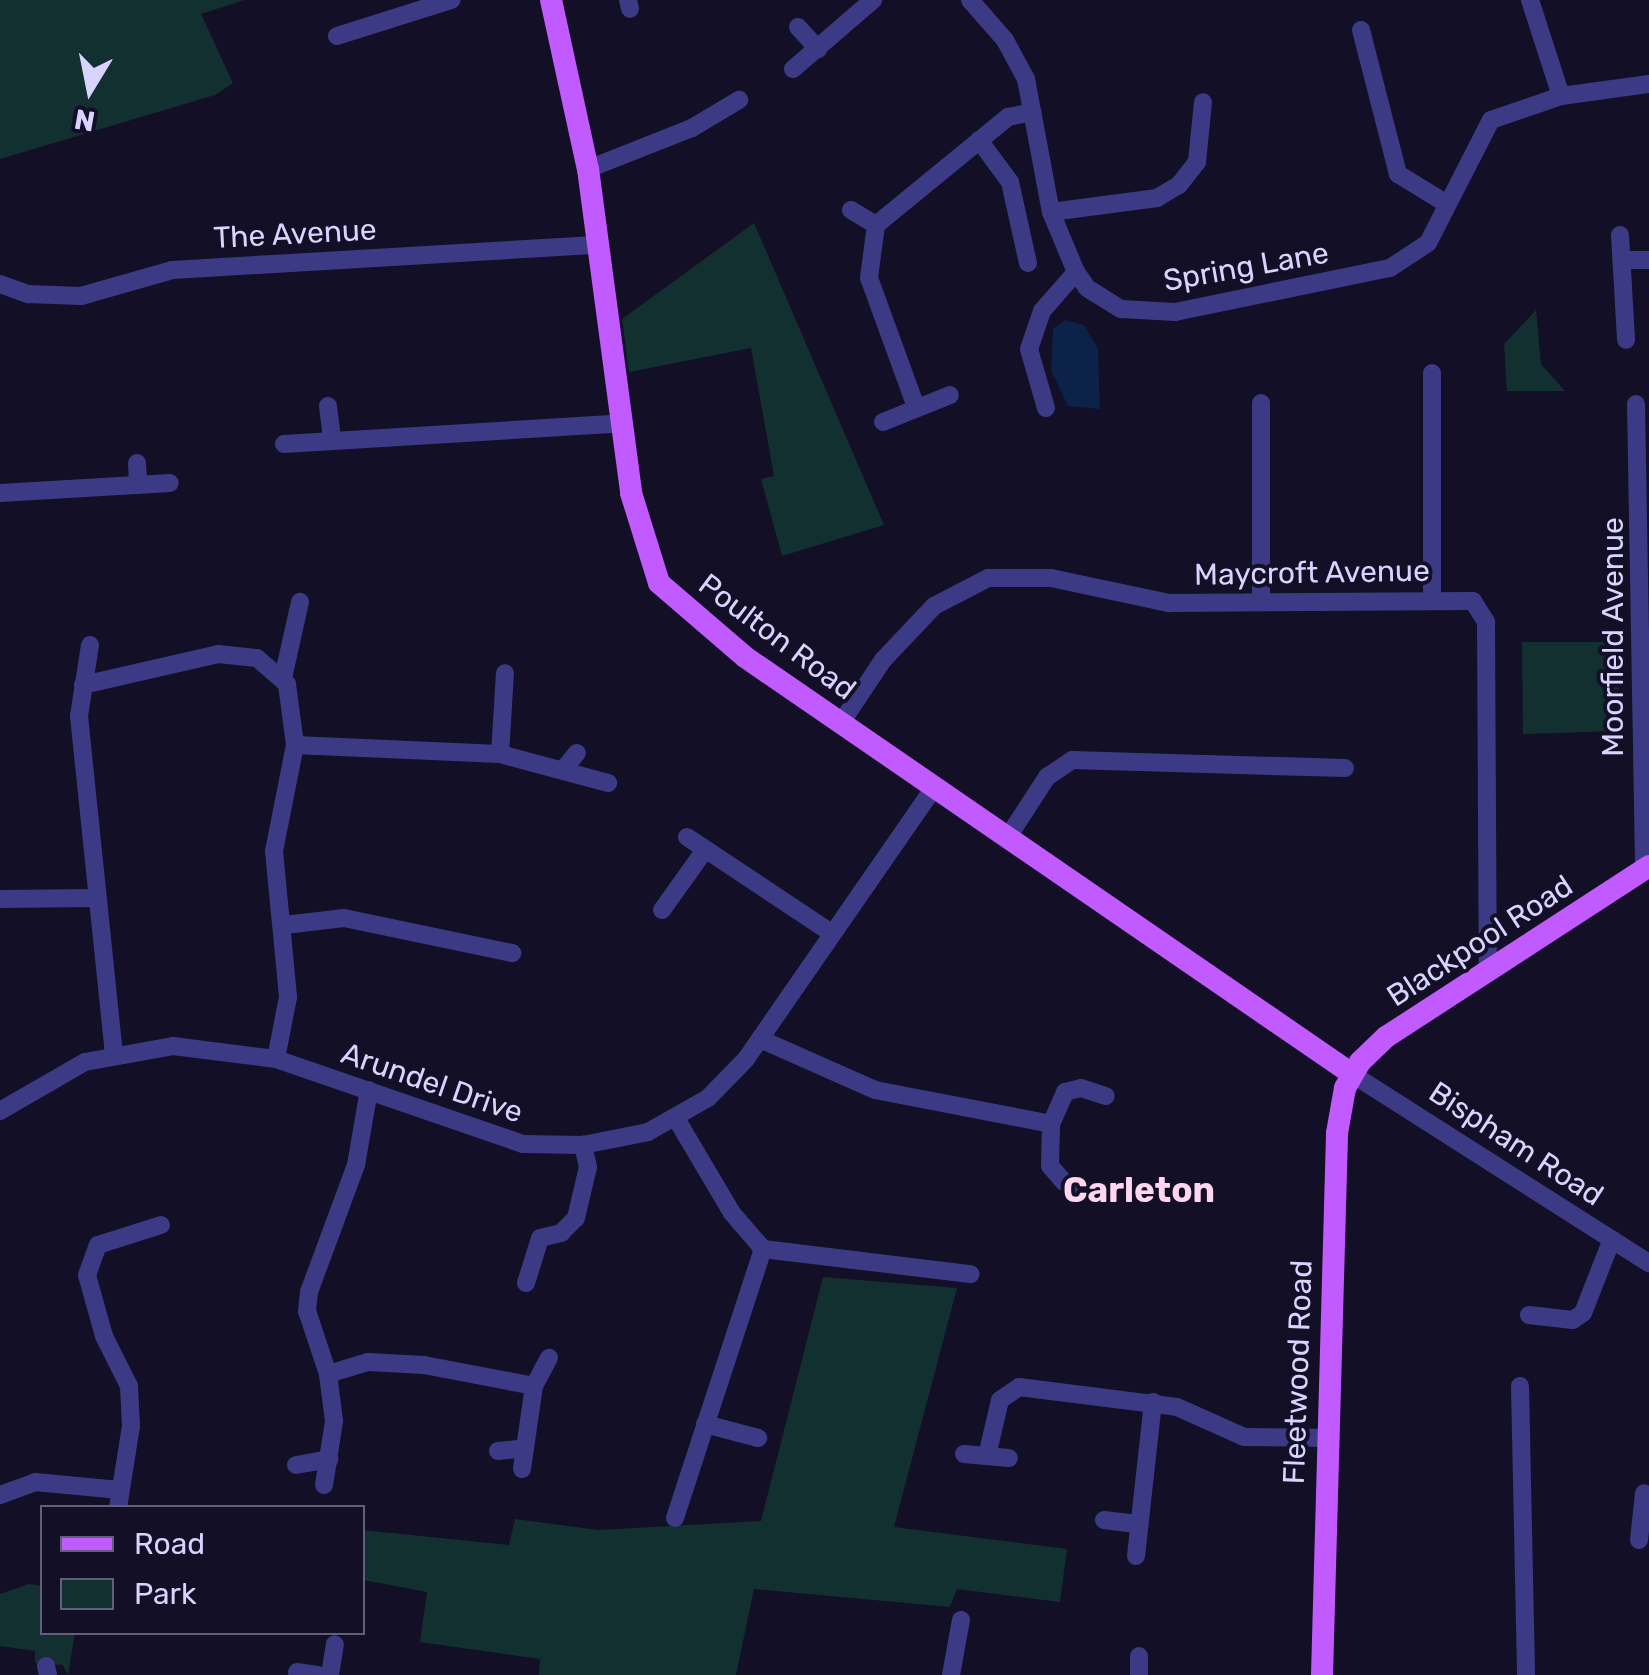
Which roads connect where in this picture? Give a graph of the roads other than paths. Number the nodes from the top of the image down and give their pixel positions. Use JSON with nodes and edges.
{"nodes":[{"id":1,"x":451,"y":0,"type":"edge"},
{"id":2,"x":551,"y":0,"type":"edge"},
{"id":3,"x":872,"y":0,"type":"edge"},
{"id":4,"x":970,"y":0,"type":"edge"},
{"id":5,"x":1530,"y":0,"type":"edge"},
{"id":6,"x":798,"y":27,"type":"dead end"},
{"id":7,"x":1361,"y":30,"type":"dead end"},
{"id":8,"x":337,"y":36,"type":"dead end"},
{"id":9,"x":818,"y":49,"type":"junction"},
{"id":10,"x":793,"y":69,"type":"dead end"},
{"id":11,"x":1649,"y":84,"type":"edge"},
{"id":12,"x":1562,"y":96,"type":"junction"},
{"id":13,"x":739,"y":100,"type":"dead end"},
{"id":14,"x":1203,"y":102,"type":"dead end"},
{"id":15,"x":1034,"y":112,"type":"junction"},
{"id":16,"x":979,"y":140,"type":"junction"},
{"id":17,"x":588,"y":169,"type":"junction"},
{"id":18,"x":1447,"y":204,"type":"junction"},
{"id":19,"x":852,"y":210,"type":"dead end"},
{"id":20,"x":1051,"y":212,"type":"junction"},
{"id":21,"x":876,"y":225,"type":"junction"},
{"id":22,"x":1620,"y":235,"type":"dead end"},
{"id":23,"x":599,"y":245,"type":"junction"},
{"id":24,"x":1625,"y":260,"type":"junction"},
{"id":25,"x":1649,"y":260,"type":"edge"},
{"id":26,"x":1028,"y":263,"type":"dead end"},
{"id":27,"x":1076,"y":272,"type":"junction"},
{"id":28,"x":0,"y":284,"type":"edge"},
{"id":29,"x":1626,"y":340,"type":"dead end"},
{"id":30,"x":1432,"y":373,"type":"dead end"},
{"id":31,"x":950,"y":395,"type":"dead end"},
{"id":32,"x":1260,"y":403,"type":"dead end"},
{"id":33,"x":1636,"y":404,"type":"dead end"},
{"id":34,"x":328,"y":406,"type":"dead end"},
{"id":35,"x":916,"y":407,"type":"junction"},
{"id":36,"x":1046,"y":408,"type":"dead end"},
{"id":37,"x":883,"y":422,"type":"dead end"},
{"id":38,"x":623,"y":423,"type":"junction"},
{"id":39,"x":332,"y":441,"type":"junction"},
{"id":40,"x":284,"y":444,"type":"dead end"},
{"id":41,"x":137,"y":463,"type":"dead end"},
{"id":42,"x":170,"y":483,"type":"dead end"},
{"id":43,"x":138,"y":485,"type":"junction"},
{"id":44,"x":0,"y":492,"type":"edge"},
{"id":45,"x":1262,"y":598,"type":"junction"},
{"id":46,"x":1432,"y":599,"type":"junction"},
{"id":47,"x":300,"y":602,"type":"dead end"},
{"id":48,"x":90,"y":646,"type":"dead end"},
{"id":49,"x":505,"y":673,"type":"dead end"},
{"id":50,"x":283,"y":678,"type":"junction"},
{"id":51,"x":83,"y":685,"type":"junction"},
{"id":52,"x":841,"y":722,"type":"junction"},
{"id":53,"x":294,"y":745,"type":"junction"},
{"id":54,"x":577,"y":753,"type":"dead end"},
{"id":55,"x":500,"y":754,"type":"junction"},
{"id":56,"x":1344,"y":768,"type":"dead end"},
{"id":57,"x":563,"y":770,"type":"junction"},
{"id":58,"x":608,"y":783,"type":"dead end"},
{"id":59,"x":934,"y":787,"type":"junction"},
{"id":60,"x":688,"y":837,"type":"dead end"},
{"id":61,"x":1008,"y":837,"type":"junction"},
{"id":62,"x":705,"y":850,"type":"junction"},
{"id":63,"x":1646,"y":868,"type":"edge"},
{"id":64,"x":96,"y":898,"type":"junction"},
{"id":65,"x":0,"y":899,"type":"edge"},
{"id":66,"x":662,"y":910,"type":"dead end"},
{"id":67,"x":285,"y":925,"type":"junction"},
{"id":68,"x":830,"y":932,"type":"junction"},
{"id":69,"x":512,"y":953,"type":"dead end"},
{"id":70,"x":1488,"y":972,"type":"junction"},
{"id":71,"x":760,"y":1040,"type":"junction"},
{"id":72,"x":114,"y":1053,"type":"junction"},
{"id":73,"x":276,"y":1059,"type":"junction"},
{"id":74,"x":1352,"y":1074,"type":"junction"},
{"id":75,"x":369,"y":1090,"type":"junction"},
{"id":76,"x":1106,"y":1096,"type":"dead end"},
{"id":77,"x":0,"y":1110,"type":"edge"},
{"id":78,"x":677,"y":1120,"type":"junction"},
{"id":79,"x":1051,"y":1124,"type":"junction"},
{"id":80,"x":583,"y":1146,"type":"junction"},
{"id":81,"x":1085,"y":1188,"type":"dead end"},
{"id":82,"x":161,"y":1225,"type":"dead end"},
{"id":83,"x":1612,"y":1239,"type":"junction"},
{"id":84,"x":763,"y":1249,"type":"junction"},
{"id":85,"x":1649,"y":1263,"type":"edge"},
{"id":86,"x":970,"y":1274,"type":"dead end"},
{"id":87,"x":526,"y":1283,"type":"dead end"},
{"id":88,"x":1529,"y":1316,"type":"dead end"},
{"id":89,"x":549,"y":1358,"type":"dead end"},
{"id":90,"x":328,"y":1374,"type":"junction"},
{"id":91,"x":534,"y":1386,"type":"junction"},
{"id":92,"x":1520,"y":1386,"type":"dead end"},
{"id":93,"x":1154,"y":1402,"type":"junction"},
{"id":94,"x":705,"y":1424,"type":"junction"},
{"id":95,"x":758,"y":1438,"type":"dead end"},
{"id":96,"x":1327,"y":1438,"type":"junction"},
{"id":97,"x":525,"y":1448,"type":"junction"},
{"id":98,"x":498,"y":1452,"type":"dead end"},
{"id":99,"x":964,"y":1454,"type":"dead end"},
{"id":100,"x":987,"y":1456,"type":"junction"},
{"id":101,"x":329,"y":1458,"type":"junction"},
{"id":102,"x":1008,"y":1458,"type":"dead end"},
{"id":103,"x":296,"y":1465,"type":"dead end"},
{"id":104,"x":522,"y":1469,"type":"dead end"},
{"id":105,"x":324,"y":1485,"type":"dead end"},
{"id":106,"x":1644,"y":1493,"type":"dead end"},
{"id":107,"x":0,"y":1495,"type":"edge"},
{"id":108,"x":119,"y":1499,"type":"edge"},
{"id":109,"x":1645,"y":1514,"type":"edge"},
{"id":110,"x":675,"y":1518,"type":"dead end"},
{"id":111,"x":1104,"y":1520,"type":"dead end"},
{"id":112,"x":1139,"y":1524,"type":"junction"},
{"id":113,"x":1639,"y":1540,"type":"dead end"},
{"id":114,"x":1136,"y":1556,"type":"dead end"},
{"id":115,"x":961,"y":1620,"type":"dead end"},
{"id":116,"x":334,"y":1644,"type":"dead end"},
{"id":117,"x":296,"y":1672,"type":"dead end"},
{"id":118,"x":318,"y":1675,"type":"edge"},
{"id":119,"x":330,"y":1675,"type":"edge"},
{"id":120,"x":951,"y":1675,"type":"edge"},
{"id":121,"x":1322,"y":1675,"type":"edge"},
{"id":122,"x":1526,"y":1675,"type":"edge"}],
"edges":[{"from":1,"to":8,"type":"street"},
{"from":2,"to":17,"type":"main road","name":"Poulton Road"},
{"from":3,"to":9,"type":"street"},
{"from":4,"to":15,"type":"street","name":"Spring Lane"},
{"from":5,"to":12,"type":"street"},
{"from":6,"to":9,"type":"street"},
{"from":7,"to":18,"type":"street"},
{"from":9,"to":10,"type":"street"},
{"from":11,"to":12,"type":"street","name":"Spring Lane"},
{"from":12,"to":18,"type":"street","name":"Spring Lane"},
{"from":13,"to":17,"type":"street"},
{"from":14,"to":20,"type":"street"},
{"from":15,"to":16,"type":"street"},
{"from":15,"to":20,"type":"street","name":"Spring Lane"},
{"from":16,"to":21,"type":"street"},
{"from":16,"to":26,"type":"street"},
{"from":17,"to":23,"type":"main road","name":"Poulton Road"},
{"from":18,"to":27,"type":"street","name":"Spring Lane"},
{"from":19,"to":21,"type":"street"},
{"from":20,"to":27,"type":"street","name":"Spring Lane"},
{"from":21,"to":35,"type":"street"},
{"from":22,"to":24,"type":"street"},
{"from":23,"to":28,"type":"street","name":"The Avenue"},
{"from":23,"to":38,"type":"main road","name":"Poulton Road"},
{"from":24,"to":25,"type":"street"},
{"from":24,"to":29,"type":"street"},
{"from":27,"to":36,"type":"street"},
{"from":30,"to":46,"type":"street"},
{"from":31,"to":35,"type":"street"},
{"from":32,"to":45,"type":"street"},
{"from":33,"to":63,"type":"street","name":"Moorfield Avenue"},
{"from":34,"to":39,"type":"street"},
{"from":35,"to":37,"type":"street"},
{"from":38,"to":39,"type":"street"},
{"from":38,"to":52,"type":"main road","name":"Poulton Road"},
{"from":39,"to":40,"type":"street"},
{"from":41,"to":43,"type":"street"},
{"from":42,"to":43,"type":"street"},
{"from":43,"to":44,"type":"street"},
{"from":45,"to":46,"type":"street","name":"Maycroft Avenue"},
{"from":45,"to":52,"type":"street","name":"Maycroft Avenue"},
{"from":46,"to":70,"type":"street","name":"Maycroft Avenue"},
{"from":47,"to":50,"type":"street"},
{"from":48,"to":51,"type":"street"},
{"from":49,"to":55,"type":"street"},
{"from":50,"to":51,"type":"street"},
{"from":50,"to":53,"type":"street"},
{"from":51,"to":64,"type":"street"},
{"from":52,"to":59,"type":"main road","name":"Poulton Road"},
{"from":53,"to":55,"type":"street"},
{"from":53,"to":67,"type":"street"},
{"from":54,"to":57,"type":"street"},
{"from":55,"to":57,"type":"street"},
{"from":56,"to":61,"type":"street"},
{"from":57,"to":58,"type":"street"},
{"from":59,"to":61,"type":"main road","name":"Poulton Road"},
{"from":59,"to":68,"type":"street","name":"Arundel Drive"},
{"from":60,"to":62,"type":"street"},
{"from":61,"to":74,"type":"main road","name":"Poulton Road"},
{"from":62,"to":66,"type":"street"},
{"from":62,"to":68,"type":"street"},
{"from":63,"to":70,"type":"main road","name":"Blackpool Road"},
{"from":64,"to":65,"type":"street"},
{"from":64,"to":72,"type":"street"},
{"from":67,"to":69,"type":"street"},
{"from":67,"to":73,"type":"street"},
{"from":68,"to":71,"type":"street","name":"Arundel Drive"},
{"from":70,"to":74,"type":"main road","name":"Blackpool Road"},
{"from":71,"to":78,"type":"street","name":"Arundel Drive"},
{"from":71,"to":79,"type":"street"},
{"from":72,"to":73,"type":"street","name":"Arundel Drive"},
{"from":72,"to":77,"type":"street","name":"Arundel Drive"},
{"from":73,"to":75,"type":"street","name":"Arundel Drive"},
{"from":74,"to":83,"type":"street","name":"Bispham Road"},
{"from":74,"to":96,"type":"main road","name":"Fleetwood Road"},
{"from":75,"to":80,"type":"street","name":"Arundel Drive"},
{"from":75,"to":90,"type":"street"},
{"from":76,"to":79,"type":"street"},
{"from":78,"to":80,"type":"street","name":"Arundel Drive"},
{"from":78,"to":84,"type":"street"},
{"from":79,"to":81,"type":"street"},
{"from":80,"to":87,"type":"street"},
{"from":82,"to":108,"type":"street"},
{"from":83,"to":85,"type":"street","name":"Bispham Road"},
{"from":83,"to":88,"type":"street"},
{"from":84,"to":86,"type":"street"},
{"from":84,"to":94,"type":"street"},
{"from":89,"to":91,"type":"street"},
{"from":90,"to":91,"type":"street"},
{"from":90,"to":101,"type":"street"},
{"from":91,"to":97,"type":"street"},
{"from":92,"to":122,"type":"street"},
{"from":93,"to":96,"type":"street"},
{"from":93,"to":100,"type":"street"},
{"from":93,"to":112,"type":"street"},
{"from":94,"to":95,"type":"street"},
{"from":94,"to":110,"type":"street"},
{"from":96,"to":121,"type":"main road","name":"Fleetwood Road"},
{"from":97,"to":98,"type":"street"},
{"from":97,"to":104,"type":"street"},
{"from":99,"to":100,"type":"street"},
{"from":100,"to":102,"type":"street"},
{"from":101,"to":103,"type":"street"},
{"from":101,"to":105,"type":"street"},
{"from":106,"to":109,"type":"street"},
{"from":107,"to":108,"type":"street"},
{"from":109,"to":113,"type":"street"},
{"from":111,"to":112,"type":"street"},
{"from":112,"to":114,"type":"street"},
{"from":115,"to":120,"type":"street"},
{"from":116,"to":119,"type":"street"},
{"from":117,"to":118,"type":"street"}]}
